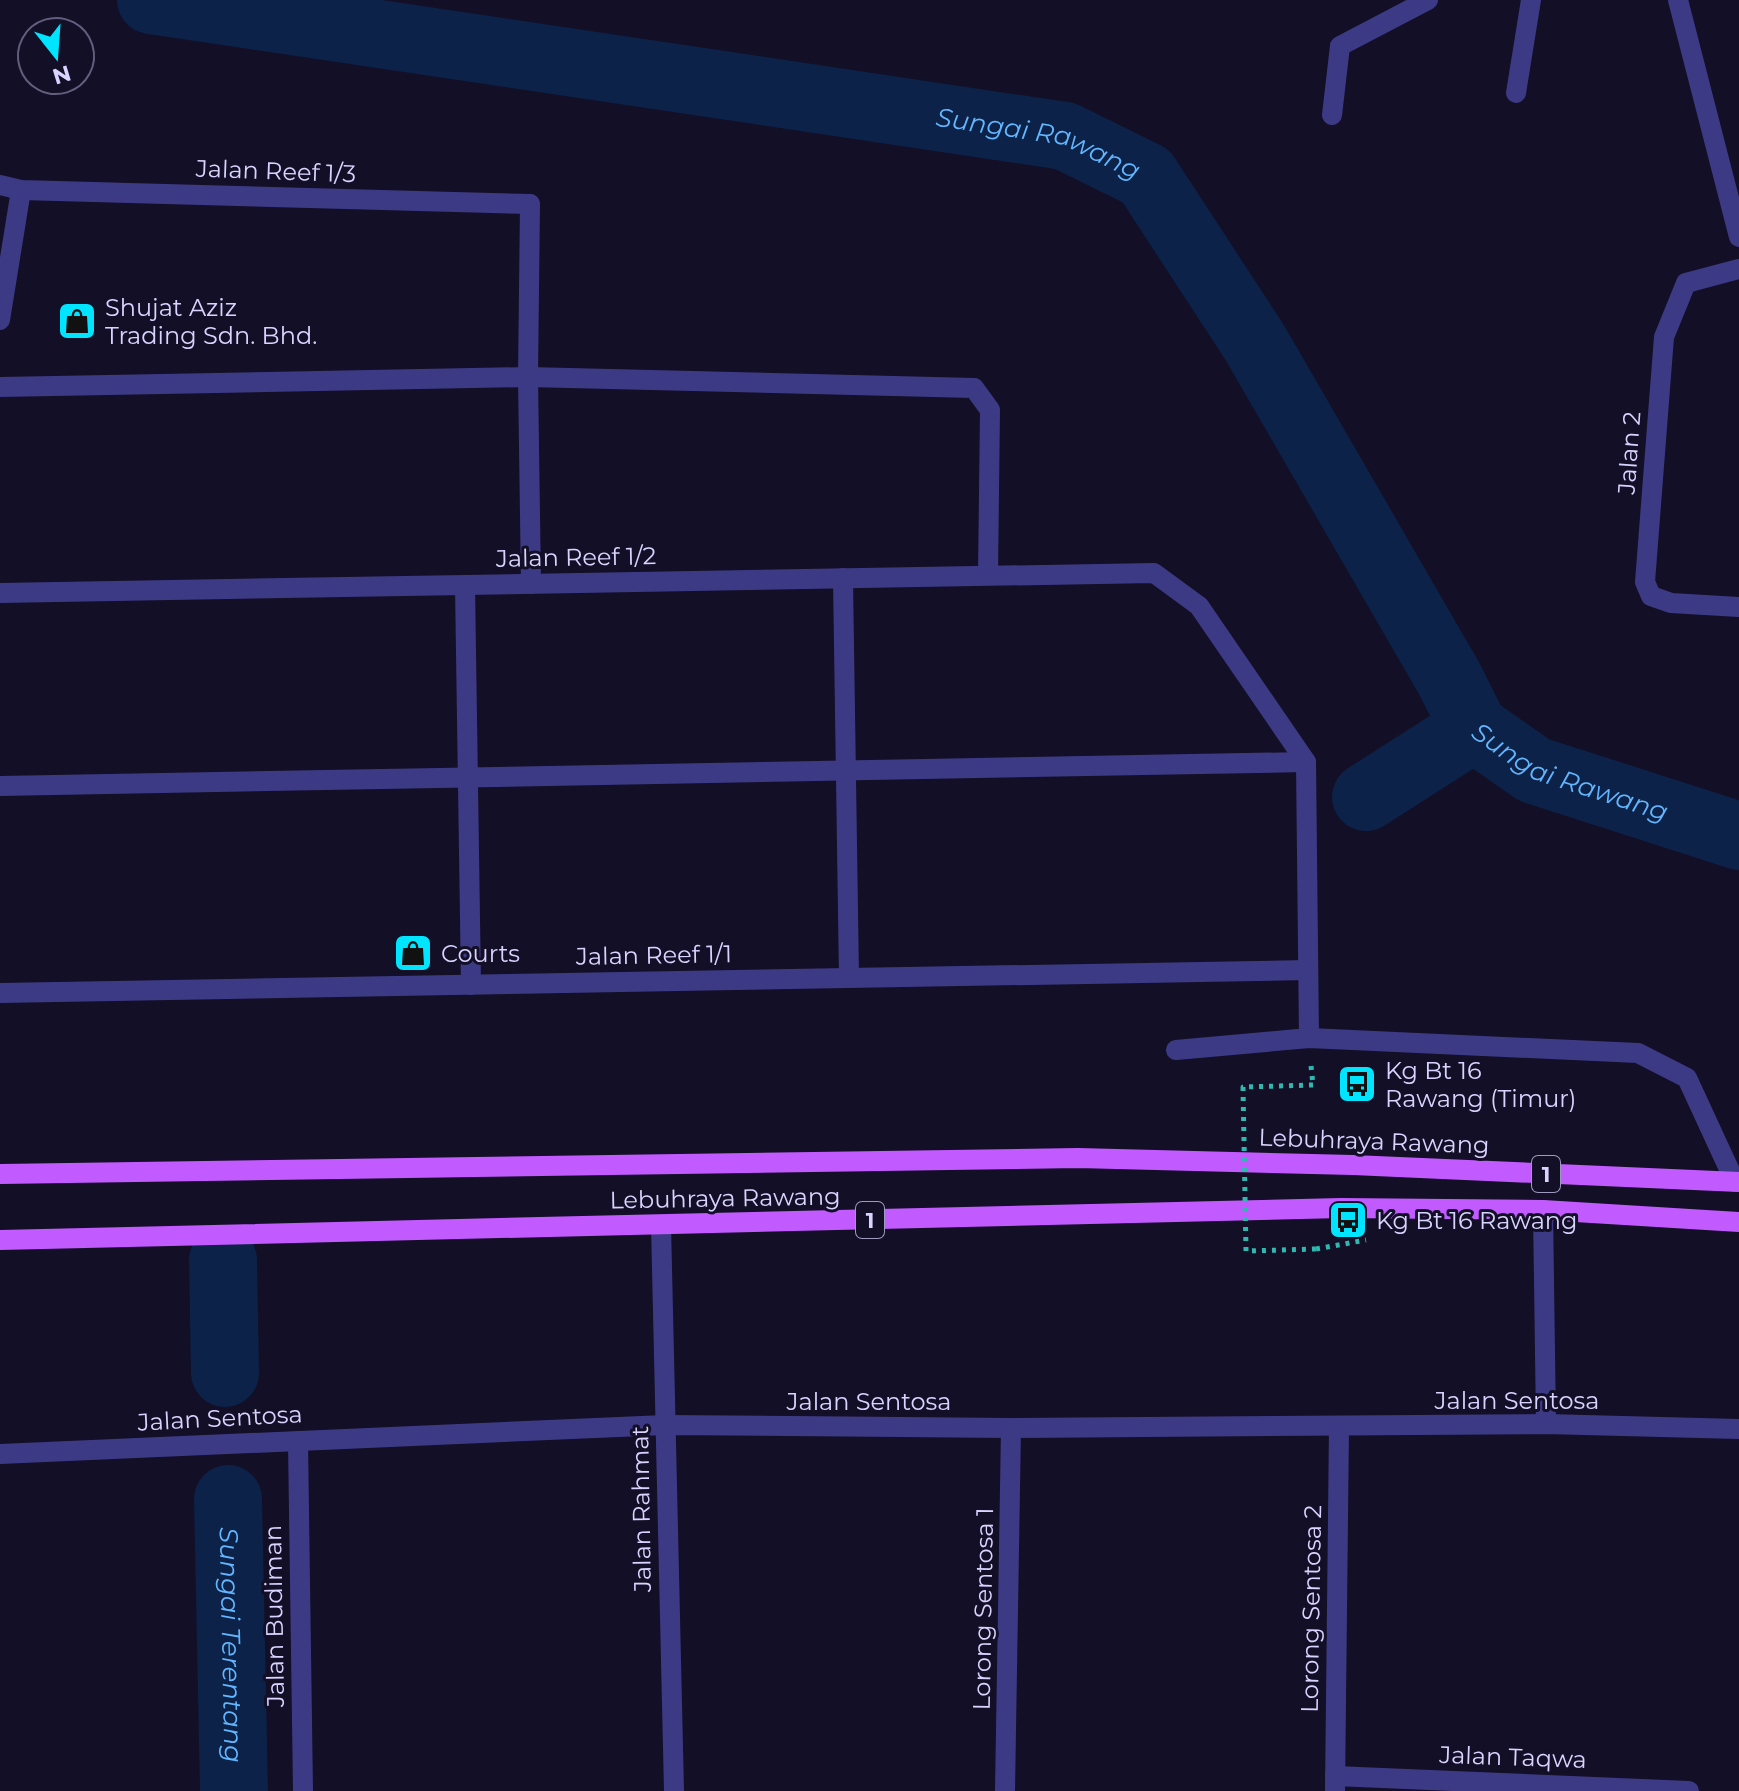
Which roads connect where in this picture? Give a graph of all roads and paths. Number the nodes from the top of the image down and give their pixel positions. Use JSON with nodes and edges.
{"nodes":[{"id":1,"x":1428,"y":0,"type":"edge"},
{"id":2,"x":1531,"y":0,"type":"edge"},
{"id":3,"x":1678,"y":0,"type":"edge"},
{"id":4,"x":1516,"y":93,"type":"dead end"},
{"id":5,"x":1332,"y":115,"type":"dead end"},
{"id":6,"x":0,"y":185,"type":"edge"},
{"id":7,"x":21,"y":190,"type":"junction"},
{"id":8,"x":1739,"y":237,"type":"edge"},
{"id":9,"x":1739,"y":269,"type":"edge"},
{"id":10,"x":0,"y":320,"type":"edge"},
{"id":11,"x":528,"y":377,"type":"junction"},
{"id":12,"x":0,"y":387,"type":"edge"},
{"id":13,"x":988,"y":575,"type":"junction"},
{"id":14,"x":843,"y":578,"type":"junction"},
{"id":15,"x":531,"y":584,"type":"junction"},
{"id":16,"x":465,"y":585,"type":"junction"},
{"id":17,"x":0,"y":593,"type":"edge"},
{"id":18,"x":1739,"y":607,"type":"edge"},
{"id":19,"x":1306,"y":762,"type":"junction"},
{"id":20,"x":846,"y":771,"type":"junction"},
{"id":21,"x":467,"y":778,"type":"junction"},
{"id":22,"x":0,"y":786,"type":"edge"},
{"id":23,"x":1308,"y":970,"type":"junction"},
{"id":24,"x":849,"y":978,"type":"junction"},
{"id":25,"x":471,"y":985,"type":"junction"},
{"id":26,"x":0,"y":993,"type":"edge"},
{"id":27,"x":1309,"y":1038,"type":"junction"},
{"id":28,"x":1176,"y":1050,"type":"dead end"},
{"id":29,"x":1313,"y":1085,"type":"dead end"},
{"id":30,"x":0,"y":1174,"type":"edge"},
{"id":31,"x":1738,"y":1180,"type":"edge"},
{"id":32,"x":1543,"y":1210,"type":"junction"},
{"id":33,"x":1739,"y":1222,"type":"edge"},
{"id":34,"x":661,"y":1225,"type":"junction"},
{"id":35,"x":0,"y":1240,"type":"edge"},
{"id":36,"x":1316,"y":1249,"type":"dead end"},
{"id":37,"x":1546,"y":1424,"type":"junction"},
{"id":38,"x":665,"y":1425,"type":"junction"},
{"id":39,"x":1339,"y":1427,"type":"junction"},
{"id":40,"x":1011,"y":1428,"type":"junction"},
{"id":41,"x":1739,"y":1429,"type":"edge"},
{"id":42,"x":298,"y":1441,"type":"junction"},
{"id":43,"x":0,"y":1454,"type":"edge"},
{"id":44,"x":1335,"y":1783,"type":"edge"},
{"id":45,"x":303,"y":1791,"type":"edge"},
{"id":46,"x":674,"y":1791,"type":"edge"},
{"id":47,"x":1005,"y":1791,"type":"edge"},
{"id":48,"x":1689,"y":1791,"type":"edge"}],
"edges":[{"from":1,"to":5,"type":"street"},
{"from":2,"to":4,"type":"street"},
{"from":3,"to":8,"type":"street"},
{"from":6,"to":7,"type":"street","name":"Jalan Reef 1/3"},
{"from":7,"to":10,"type":"street"},
{"from":7,"to":11,"type":"street","name":"Jalan Reef 1/3"},
{"from":9,"to":18,"type":"street","name":"Jalan 2"},
{"from":11,"to":12,"type":"street"},
{"from":11,"to":13,"type":"street"},
{"from":11,"to":15,"type":"street"},
{"from":13,"to":14,"type":"street","name":"Jalan Reef 1/2"},
{"from":13,"to":19,"type":"street","name":"Jalan Reef 1/2"},
{"from":14,"to":15,"type":"street","name":"Jalan Reef 1/2"},
{"from":14,"to":20,"type":"street"},
{"from":15,"to":16,"type":"street","name":"Jalan Reef 1/2"},
{"from":16,"to":17,"type":"street","name":"Jalan Reef 1/2"},
{"from":16,"to":21,"type":"street"},
{"from":19,"to":20,"type":"street"},
{"from":19,"to":23,"type":"street"},
{"from":20,"to":21,"type":"street"},
{"from":20,"to":24,"type":"street"},
{"from":21,"to":22,"type":"street"},
{"from":21,"to":25,"type":"street"},
{"from":23,"to":24,"type":"street","name":"Jalan Reef 1/1"},
{"from":23,"to":27,"type":"street"},
{"from":24,"to":25,"type":"street","name":"Jalan Reef 1/1"},
{"from":25,"to":26,"type":"street","name":"Jalan Reef 1/1"},
{"from":27,"to":28,"type":"street"},
{"from":27,"to":31,"type":"street"},
{"from":29,"to":36,"type":"path","bridge":true},
{"from":30,"to":31,"type":"main road","name":"Lebuhraya Rawang","number":"1"},
{"from":32,"to":33,"type":"main road","name":"Lebuhraya Rawang","number":"1"},
{"from":32,"to":34,"type":"main road","name":"Lebuhraya Rawang","number":"1"},
{"from":32,"to":37,"type":"street"},
{"from":34,"to":35,"type":"main road","name":"Lebuhraya Rawang","number":"1"},
{"from":34,"to":38,"type":"street","name":"Jalan Rahmat"},
{"from":37,"to":39,"type":"street","name":"Jalan Sentosa"},
{"from":37,"to":41,"type":"street","name":"Jalan Sentosa"},
{"from":38,"to":40,"type":"street","name":"Jalan Sentosa"},
{"from":38,"to":42,"type":"street","name":"Jalan Sentosa"},
{"from":38,"to":46,"type":"street","name":"Jalan Rahmat"},
{"from":39,"to":40,"type":"street","name":"Jalan Sentosa"},
{"from":39,"to":44,"type":"street","name":"Lorong Sentosa 2"},
{"from":40,"to":47,"type":"street","name":"Lorong Sentosa 1"},
{"from":42,"to":43,"type":"street","name":"Jalan Sentosa"},
{"from":42,"to":45,"type":"street","name":"Jalan Budiman"},
{"from":44,"to":48,"type":"street","name":"Jalan Taqwa"}]}
